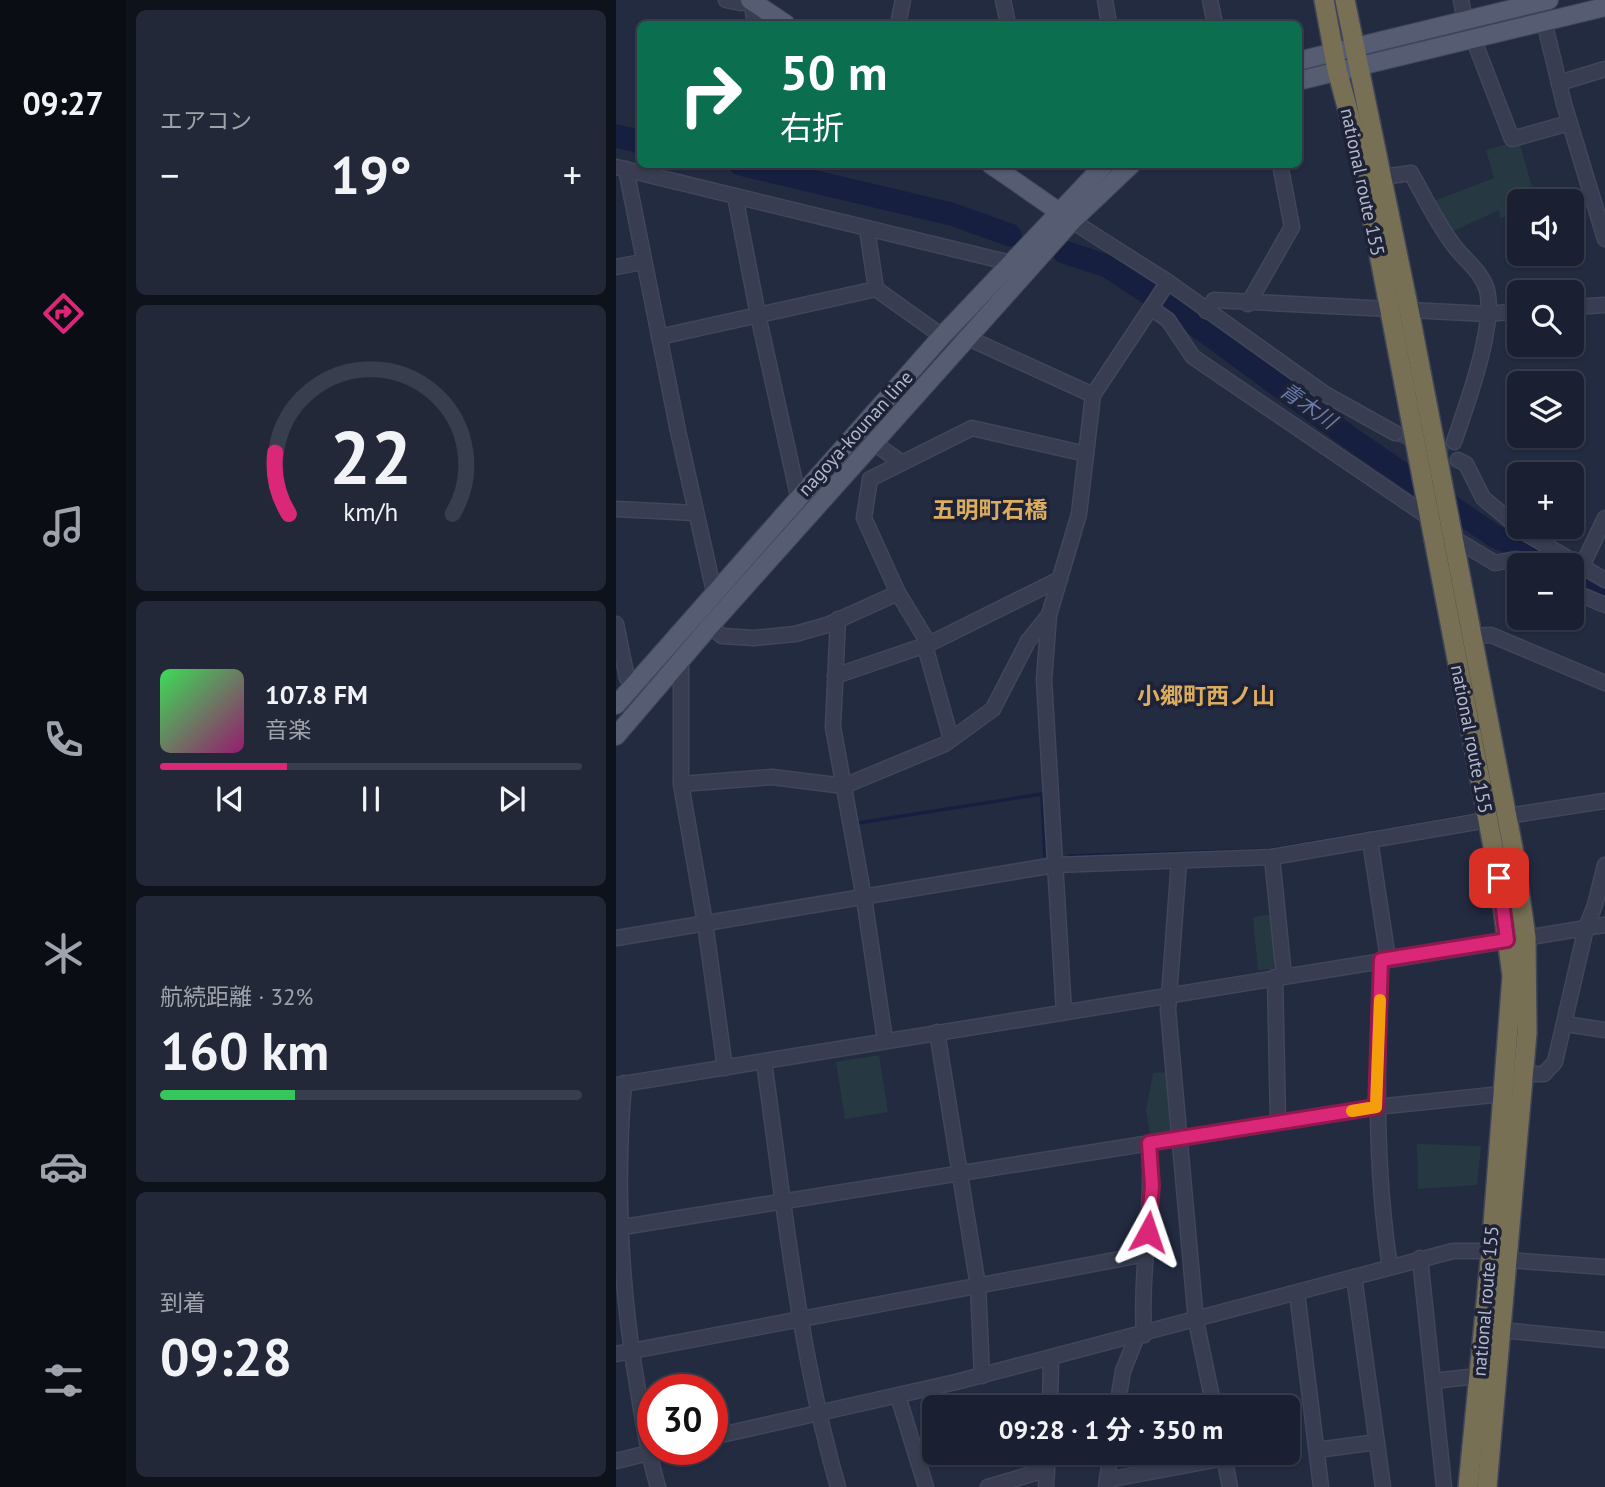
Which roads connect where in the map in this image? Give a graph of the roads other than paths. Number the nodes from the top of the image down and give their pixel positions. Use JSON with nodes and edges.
{"nodes":[{"id":1,"x":726,"y":0,"type":"edge"},
{"id":2,"x":751,"y":0,"type":"edge"},
{"id":3,"x":903,"y":0,"type":"edge"},
{"id":4,"x":1003,"y":0,"type":"edge"},
{"id":5,"x":1105,"y":0,"type":"edge"},
{"id":6,"x":1210,"y":0,"type":"edge"},
{"id":7,"x":1324,"y":0,"type":"edge"},
{"id":8,"x":1345,"y":0,"type":"edge"},
{"id":9,"x":1461,"y":0,"type":"edge"},
{"id":10,"x":1542,"y":1,"type":"edge"},
{"id":11,"x":1605,"y":7,"type":"edge"},
{"id":12,"x":1465,"y":20,"type":"junction"},
{"id":13,"x":754,"y":21,"type":"edge"},
{"id":14,"x":782,"y":21,"type":"edge"},
{"id":15,"x":899,"y":21,"type":"edge"},
{"id":16,"x":1007,"y":21,"type":"edge"},
{"id":17,"x":1109,"y":21,"type":"edge"},
{"id":18,"x":1214,"y":21,"type":"edge"},
{"id":19,"x":1544,"y":21,"type":"junction"},
{"id":20,"x":1473,"y":38,"type":"junction"},
{"id":21,"x":1354,"y":45,"type":"junction"},
{"id":22,"x":1336,"y":60,"type":"junction"},
{"id":23,"x":1302,"y":61,"type":"edge"},
{"id":24,"x":1359,"y":65,"type":"junction"},
{"id":25,"x":1605,"y":69,"type":"edge"},
{"id":26,"x":1302,"y":79,"type":"edge"},
{"id":27,"x":1559,"y":83,"type":"junction"},
{"id":28,"x":1569,"y":122,"type":"junction"},
{"id":29,"x":621,"y":168,"type":"edge"},
{"id":30,"x":996,"y":168,"type":"edge"},
{"id":31,"x":1102,"y":168,"type":"edge"},
{"id":32,"x":1127,"y":168,"type":"edge"},
{"id":33,"x":1281,"y":168,"type":"edge"},
{"id":34,"x":1383,"y":177,"type":"junction"},
{"id":35,"x":735,"y":196,"type":"junction"},
{"id":36,"x":1065,"y":216,"type":"junction"},
{"id":37,"x":867,"y":229,"type":"junction"},
{"id":38,"x":1605,"y":239,"type":"edge"},
{"id":39,"x":643,"y":262,"type":"junction"},
{"id":40,"x":1011,"y":263,"type":"junction"},
{"id":41,"x":616,"y":267,"type":"edge"},
{"id":42,"x":1165,"y":286,"type":"junction"},
{"id":43,"x":876,"y":289,"type":"junction"},
{"id":44,"x":1248,"y":304,"type":"junction"},
{"id":45,"x":1605,"y":304,"type":"edge"},
{"id":46,"x":1152,"y":306,"type":"junction"},
{"id":47,"x":1584,"y":306,"type":"edge"},
{"id":48,"x":1389,"y":309,"type":"junction"},
{"id":49,"x":1409,"y":310,"type":"junction"},
{"id":50,"x":1206,"y":311,"type":"junction"},
{"id":51,"x":1507,"y":312,"type":"edge"},
{"id":52,"x":1488,"y":314,"type":"junction"},
{"id":53,"x":758,"y":315,"type":"junction"},
{"id":54,"x":942,"y":336,"type":"junction"},
{"id":55,"x":659,"y":337,"type":"junction"},
{"id":56,"x":968,"y":338,"type":"junction"},
{"id":57,"x":1093,"y":395,"type":"junction"},
{"id":58,"x":1395,"y":433,"type":"tunnel mouth"},
{"id":59,"x":1454,"y":442,"type":"dead end"},
{"id":60,"x":874,"y":443,"type":"junction"},
{"id":61,"x":1086,"y":454,"type":"junction"},
{"id":62,"x":1458,"y":460,"type":"tunnel mouth"},
{"id":63,"x":902,"y":463,"type":"junction"},
{"id":64,"x":799,"y":500,"type":"junction"},
{"id":65,"x":616,"y":509,"type":"edge"},
{"id":66,"x":695,"y":513,"type":"junction"},
{"id":67,"x":1429,"y":516,"type":"junction"},
{"id":68,"x":1605,"y":518,"type":"edge"},
{"id":69,"x":1450,"y":532,"type":"junction"},
{"id":70,"x":1557,"y":553,"type":"edge"},
{"id":71,"x":1507,"y":561,"type":"edge"},
{"id":72,"x":1584,"y":562,"type":"edge"},
{"id":73,"x":1584,"y":570,"type":"edge"},
{"id":74,"x":1060,"y":579,"type":"junction"},
{"id":75,"x":1605,"y":580,"type":"edge"},
{"id":76,"x":898,"y":593,"type":"junction"},
{"id":77,"x":715,"y":596,"type":"junction"},
{"id":78,"x":1584,"y":596,"type":"edge"},
{"id":79,"x":1605,"y":605,"type":"edge"},
{"id":80,"x":1049,"y":615,"type":"junction"},
{"id":81,"x":838,"y":619,"type":"junction"},
{"id":82,"x":616,"y":624,"type":"edge"},
{"id":83,"x":710,"y":626,"type":"junction"},
{"id":84,"x":1471,"y":636,"type":"junction"},
{"id":85,"x":927,"y":645,"type":"junction"},
{"id":86,"x":681,"y":661,"type":"junction"},
{"id":87,"x":835,"y":676,"type":"junction"},
{"id":88,"x":1605,"y":683,"type":"edge"},
{"id":89,"x":635,"y":684,"type":"junction"},
{"id":90,"x":616,"y":705,"type":"edge"},
{"id":91,"x":616,"y":736,"type":"edge"},
{"id":92,"x":951,"y":739,"type":"junction"},
{"id":93,"x":681,"y":784,"type":"junction"},
{"id":94,"x":844,"y":786,"type":"junction"},
{"id":95,"x":1605,"y":801,"type":"edge"},
{"id":96,"x":1497,"y":818,"type":"junction"},
{"id":97,"x":1370,"y":840,"type":"junction"},
{"id":98,"x":1272,"y":857,"type":"junction"},
{"id":99,"x":1179,"y":861,"type":"junction"},
{"id":100,"x":1055,"y":865,"type":"junction"},
{"id":101,"x":1605,"y":865,"type":"edge"},
{"id":102,"x":864,"y":898,"type":"junction"},
{"id":103,"x":705,"y":923,"type":"junction"},
{"id":104,"x":1605,"y":925,"type":"edge"},
{"id":105,"x":1586,"y":928,"type":"junction"},
{"id":106,"x":616,"y":938,"type":"edge"},
{"id":107,"x":1517,"y":939,"type":"junction"},
{"id":108,"x":1385,"y":960,"type":"junction"},
{"id":109,"x":1280,"y":977,"type":"junction"},
{"id":110,"x":1168,"y":995,"type":"junction"},
{"id":111,"x":1064,"y":1012,"type":"junction"},
{"id":112,"x":1566,"y":1024,"type":"junction"},
{"id":113,"x":1605,"y":1030,"type":"edge"},
{"id":114,"x":937,"y":1032,"type":"junction"},
{"id":115,"x":886,"y":1040,"type":"junction"},
{"id":116,"x":764,"y":1062,"type":"junction"},
{"id":117,"x":725,"y":1068,"type":"junction"},
{"id":118,"x":1524,"y":1074,"type":"junction"},
{"id":119,"x":620,"y":1084,"type":"edge"},
{"id":120,"x":1502,"y":1094,"type":"junction"},
{"id":121,"x":1376,"y":1107,"type":"junction"},
{"id":122,"x":1278,"y":1122,"type":"junction"},
{"id":123,"x":1181,"y":1138,"type":"junction"},
{"id":124,"x":1149,"y":1143,"type":"junction"},
{"id":125,"x":960,"y":1173,"type":"junction"},
{"id":126,"x":784,"y":1201,"type":"junction"},
{"id":127,"x":618,"y":1227,"type":"edge"},
{"id":128,"x":1146,"y":1254,"type":"junction"},
{"id":129,"x":1499,"y":1255,"type":"junction"},
{"id":130,"x":1420,"y":1258,"type":"junction"},
{"id":131,"x":1390,"y":1267,"type":"junction"},
{"id":132,"x":1605,"y":1267,"type":"edge"},
{"id":133,"x":1354,"y":1277,"type":"junction"},
{"id":134,"x":978,"y":1286,"type":"junction"},
{"id":135,"x":1297,"y":1293,"type":"junction"},
{"id":136,"x":800,"y":1318,"type":"junction"},
{"id":137,"x":1196,"y":1321,"type":"junction"},
{"id":138,"x":1501,"y":1329,"type":"junction"},
{"id":139,"x":1140,"y":1335,"type":"junction"},
{"id":140,"x":1605,"y":1340,"type":"edge"},
{"id":141,"x":632,"y":1351,"type":"junction"},
{"id":142,"x":616,"y":1354,"type":"edge"},
{"id":143,"x":1051,"y":1358,"type":"junction"},
{"id":144,"x":982,"y":1376,"type":"junction"},
{"id":145,"x":1478,"y":1376,"type":"junction"},
{"id":146,"x":1433,"y":1381,"type":"junction"},
{"id":147,"x":637,"y":1383,"type":"edge"},
{"id":148,"x":1050,"y":1395,"type":"edge"},
{"id":149,"x":1120,"y":1395,"type":"edge"},
{"id":150,"x":1211,"y":1395,"type":"edge"},
{"id":151,"x":898,"y":1396,"type":"junction"},
{"id":152,"x":817,"y":1414,"type":"junction"},
{"id":153,"x":728,"y":1433,"type":"edge"},
{"id":154,"x":1377,"y":1442,"type":"junction"},
{"id":155,"x":1317,"y":1450,"type":"junction"},
{"id":156,"x":637,"y":1456,"type":"edge"},
{"id":157,"x":616,"y":1461,"type":"edge"},
{"id":158,"x":652,"y":1465,"type":"edge"},
{"id":159,"x":1046,"y":1465,"type":"edge"},
{"id":160,"x":1109,"y":1465,"type":"edge"},
{"id":161,"x":1184,"y":1465,"type":"edge"},
{"id":162,"x":1226,"y":1465,"type":"edge"},
{"id":163,"x":1045,"y":1470,"type":"junction"},
{"id":164,"x":1107,"y":1484,"type":"edge"},
{"id":165,"x":658,"y":1487,"type":"edge"},
{"id":166,"x":838,"y":1487,"type":"edge"},
{"id":167,"x":926,"y":1487,"type":"edge"},
{"id":168,"x":988,"y":1487,"type":"edge"},
{"id":169,"x":1046,"y":1487,"type":"edge"},
{"id":170,"x":1230,"y":1487,"type":"edge"},
{"id":171,"x":1321,"y":1487,"type":"edge"},
{"id":172,"x":1383,"y":1487,"type":"edge"},
{"id":173,"x":1444,"y":1487,"type":"edge"},
{"id":174,"x":1468,"y":1487,"type":"edge"},
{"id":175,"x":1487,"y":1487,"type":"edge"}],
"edges":[{"from":1,"to":2,"type":"street"},
{"from":2,"to":13,"type":"street"},
{"from":2,"to":14,"type":"main road"},
{"from":3,"to":15,"type":"street"},
{"from":4,"to":16,"type":"street"},
{"from":5,"to":17,"type":"street"},
{"from":6,"to":18,"type":"street"},
{"from":7,"to":22,"type":"highway","name":"national route 155"},
{"from":8,"to":21,"type":"highway","name":"national route 155"},
{"from":9,"to":12,"type":"street"},
{"from":10,"to":12,"type":"main road"},
{"from":11,"to":19,"type":"main road"},
{"from":12,"to":21,"type":"main road"},
{"from":19,"to":20,"type":"main road"},
{"from":19,"to":27,"type":"street"},
{"from":20,"to":24,"type":"main road"},
{"from":20,"to":28,"type":"street"},
{"from":21,"to":22,"type":"main road"},
{"from":21,"to":24,"type":"highway","name":"national route 155"},
{"from":22,"to":23,"type":"main road"},
{"from":22,"to":24,"type":"main road"},
{"from":22,"to":26,"type":"main road"},
{"from":22,"to":48,"type":"highway","name":"national route 155"},
{"from":24,"to":34,"type":"highway","name":"national route 155"},
{"from":25,"to":27,"type":"street"},
{"from":27,"to":28,"type":"street"},
{"from":28,"to":38,"type":"street"},
{"from":29,"to":35,"type":"street"},
{"from":29,"to":39,"type":"street"},
{"from":30,"to":36,"type":"main road"},
{"from":31,"to":36,"type":"main road","name":"nagoya-kounan line"},
{"from":32,"to":36,"type":"main road","name":"nagoya-kounan line"},
{"from":33,"to":44,"type":"street"},
{"from":34,"to":49,"type":"highway","name":"national route 155"},
{"from":34,"to":52,"type":"street"},
{"from":35,"to":37,"type":"street"},
{"from":35,"to":53,"type":"street"},
{"from":36,"to":40,"type":"main road","name":"nagoya-kounan line"},
{"from":36,"to":42,"type":"street"},
{"from":36,"to":56,"type":"main road","name":"nagoya-kounan line"},
{"from":37,"to":40,"type":"street"},
{"from":37,"to":43,"type":"street"},
{"from":39,"to":41,"type":"street"},
{"from":39,"to":55,"type":"street"},
{"from":40,"to":54,"type":"main road","name":"nagoya-kounan line"},
{"from":42,"to":46,"type":"street"},
{"from":42,"to":50,"type":"street"},
{"from":43,"to":53,"type":"street"},
{"from":43,"to":54,"type":"street"},
{"from":44,"to":48,"type":"street"},
{"from":44,"to":50,"type":"street"},
{"from":45,"to":47,"type":"street"},
{"from":46,"to":57,"type":"street"},
{"from":46,"to":67,"type":"street"},
{"from":48,"to":67,"type":"highway","name":"national route 155"},
{"from":49,"to":52,"type":"street"},
{"from":49,"to":69,"type":"highway","name":"national route 155"},
{"from":50,"to":58,"type":"street"},
{"from":51,"to":52,"type":"street"},
{"from":52,"to":59,"type":"street"},
{"from":53,"to":55,"type":"street"},
{"from":53,"to":64,"type":"street"},
{"from":54,"to":64,"type":"main road","name":"nagoya-kounan line"},
{"from":55,"to":66,"type":"street"},
{"from":56,"to":57,"type":"street"},
{"from":56,"to":60,"type":"main road","name":"nagoya-kounan line"},
{"from":57,"to":61,"type":"street"},
{"from":60,"to":63,"type":"street"},
{"from":60,"to":83,"type":"main road","name":"nagoya-kounan line"},
{"from":61,"to":63,"type":"street"},
{"from":61,"to":74,"type":"street"},
{"from":62,"to":70,"type":"street"},
{"from":63,"to":76,"type":"street"},
{"from":64,"to":77,"type":"main road","name":"nagoya-kounan line"},
{"from":65,"to":66,"type":"street"},
{"from":66,"to":77,"type":"street"},
{"from":67,"to":96,"type":"highway","name":"national route 155"},
{"from":68,"to":72,"type":"street"},
{"from":69,"to":71,"type":"street"},
{"from":69,"to":84,"type":"highway","name":"national route 155"},
{"from":73,"to":75,"type":"street"},
{"from":74,"to":80,"type":"street"},
{"from":74,"to":85,"type":"street"},
{"from":76,"to":81,"type":"street"},
{"from":76,"to":85,"type":"street"},
{"from":77,"to":89,"type":"main road","name":"nagoya-kounan line"},
{"from":78,"to":79,"type":"street"},
{"from":80,"to":92,"type":"street"},
{"from":80,"to":100,"type":"street"},
{"from":81,"to":83,"type":"street"},
{"from":81,"to":87,"type":"street"},
{"from":82,"to":89,"type":"street"},
{"from":83,"to":86,"type":"main road","name":"nagoya-kounan line"},
{"from":84,"to":88,"type":"street"},
{"from":84,"to":96,"type":"highway","name":"national route 155"},
{"from":85,"to":87,"type":"street"},
{"from":85,"to":92,"type":"street"},
{"from":86,"to":91,"type":"main road","name":"nagoya-kounan line"},
{"from":86,"to":93,"type":"street"},
{"from":87,"to":94,"type":"street"},
{"from":89,"to":90,"type":"main road","name":"nagoya-kounan line"},
{"from":92,"to":94,"type":"street"},
{"from":93,"to":94,"type":"street"},
{"from":93,"to":103,"type":"street"},
{"from":94,"to":102,"type":"street"},
{"from":95,"to":96,"type":"street"},
{"from":96,"to":97,"type":"street"},
{"from":96,"to":107,"type":"highway","name":"national route 155"},
{"from":97,"to":98,"type":"street"},
{"from":97,"to":108,"type":"street"},
{"from":98,"to":99,"type":"street"},
{"from":98,"to":109,"type":"street"},
{"from":99,"to":100,"type":"street"},
{"from":99,"to":110,"type":"street"},
{"from":100,"to":102,"type":"street"},
{"from":100,"to":111,"type":"street"},
{"from":101,"to":105,"type":"street"},
{"from":102,"to":103,"type":"street"},
{"from":102,"to":115,"type":"street"},
{"from":103,"to":106,"type":"street"},
{"from":103,"to":117,"type":"street"},
{"from":104,"to":105,"type":"street"},
{"from":105,"to":107,"type":"street"},
{"from":105,"to":112,"type":"street"},
{"from":107,"to":108,"type":"street"},
{"from":107,"to":118,"type":"highway","name":"national route 155"},
{"from":107,"to":120,"type":"highway","name":"national route 155"},
{"from":108,"to":109,"type":"street"},
{"from":108,"to":121,"type":"street"},
{"from":109,"to":110,"type":"street"},
{"from":109,"to":122,"type":"street"},
{"from":110,"to":111,"type":"street"},
{"from":110,"to":123,"type":"street"},
{"from":111,"to":114,"type":"street"},
{"from":112,"to":113,"type":"street"},
{"from":112,"to":118,"type":"street"},
{"from":114,"to":115,"type":"street"},
{"from":114,"to":125,"type":"street"},
{"from":115,"to":116,"type":"street"},
{"from":116,"to":117,"type":"street"},
{"from":116,"to":126,"type":"street"},
{"from":117,"to":119,"type":"street"},
{"from":118,"to":129,"type":"highway","name":"national route 155"},
{"from":119,"to":127,"type":"street"},
{"from":120,"to":121,"type":"street"},
{"from":120,"to":129,"type":"highway","name":"national route 155"},
{"from":121,"to":122,"type":"street"},
{"from":121,"to":131,"type":"street"},
{"from":122,"to":123,"type":"street"},
{"from":123,"to":124,"type":"street"},
{"from":123,"to":137,"type":"street"},
{"from":124,"to":125,"type":"street"},
{"from":124,"to":128,"type":"street"},
{"from":125,"to":126,"type":"street"},
{"from":125,"to":134,"type":"street"},
{"from":126,"to":127,"type":"street"},
{"from":126,"to":136,"type":"street"},
{"from":127,"to":141,"type":"street"},
{"from":128,"to":134,"type":"street"},
{"from":128,"to":139,"type":"street"},
{"from":129,"to":130,"type":"street"},
{"from":129,"to":132,"type":"street"},
{"from":129,"to":138,"type":"highway","name":"national route 155"},
{"from":129,"to":145,"type":"highway","name":"national route 155"},
{"from":130,"to":131,"type":"street"},
{"from":130,"to":146,"type":"street"},
{"from":131,"to":133,"type":"street"},
{"from":133,"to":135,"type":"street"},
{"from":133,"to":154,"type":"street"},
{"from":134,"to":136,"type":"street"},
{"from":134,"to":144,"type":"street"},
{"from":135,"to":137,"type":"street"},
{"from":135,"to":155,"type":"street"},
{"from":136,"to":141,"type":"street"},
{"from":136,"to":152,"type":"street"},
{"from":137,"to":139,"type":"street"},
{"from":137,"to":150,"type":"street"},
{"from":138,"to":140,"type":"street"},
{"from":138,"to":175,"type":"highway","name":"national route 155"},
{"from":139,"to":143,"type":"street"},
{"from":139,"to":149,"type":"street"},
{"from":141,"to":142,"type":"street"},
{"from":141,"to":147,"type":"street"},
{"from":143,"to":144,"type":"street"},
{"from":143,"to":148,"type":"street"},
{"from":144,"to":151,"type":"street"},
{"from":145,"to":146,"type":"street"},
{"from":145,"to":174,"type":"highway","name":"national route 155"},
{"from":146,"to":173,"type":"street"},
{"from":151,"to":152,"type":"street"},
{"from":151,"to":167,"type":"street"},
{"from":152,"to":153,"type":"street"},
{"from":152,"to":166,"type":"street"},
{"from":154,"to":155,"type":"street"},
{"from":154,"to":172,"type":"street"},
{"from":155,"to":171,"type":"street"},
{"from":156,"to":157,"type":"street"},
{"from":158,"to":165,"type":"street"},
{"from":159,"to":163,"type":"street"},
{"from":160,"to":164,"type":"street"},
{"from":161,"to":164,"type":"street"},
{"from":162,"to":170,"type":"street"},
{"from":163,"to":168,"type":"street"},
{"from":163,"to":169,"type":"street"}]}
